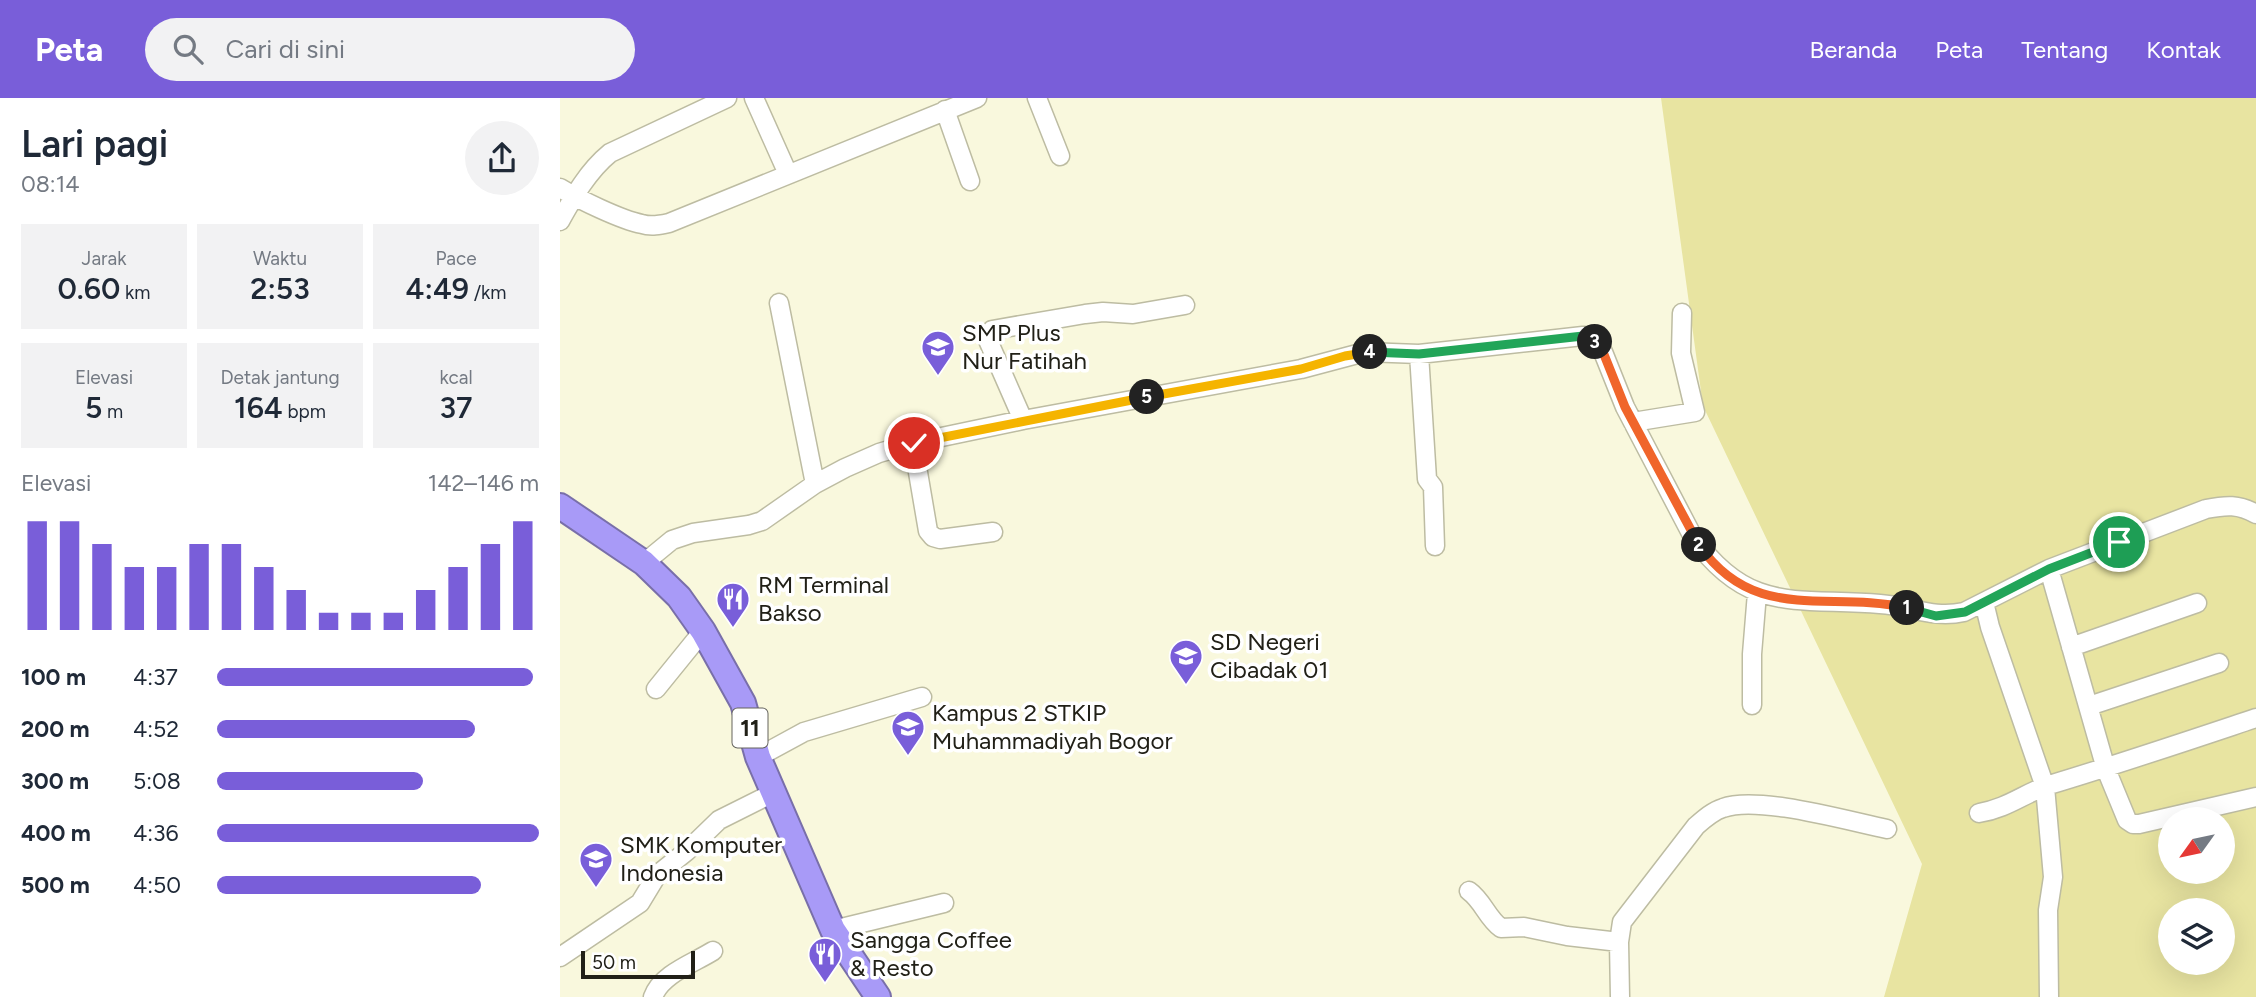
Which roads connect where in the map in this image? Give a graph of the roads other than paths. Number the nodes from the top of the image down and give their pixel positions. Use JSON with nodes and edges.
{"nodes":[{"id":1,"x":727,"y":98,"type":"edge"},
{"id":2,"x":754,"y":98,"type":"edge"},
{"id":3,"x":977,"y":98,"type":"edge"},
{"id":4,"x":1037,"y":98,"type":"edge"},
{"id":5,"x":945,"y":110,"type":"junction"},
{"id":6,"x":1060,"y":156,"type":"dead end"},
{"id":7,"x":788,"y":174,"type":"junction"},
{"id":8,"x":970,"y":181,"type":"dead end"},
{"id":9,"x":567,"y":192,"type":"edge"},
{"id":10,"x":560,"y":221,"type":"edge"},
{"id":11,"x":779,"y":303,"type":"dead end"},
{"id":12,"x":1185,"y":305,"type":"dead end"},
{"id":13,"x":1682,"y":313,"type":"dead end"},
{"id":14,"x":1419,"y":354,"type":"junction"},
{"id":15,"x":1023,"y":420,"type":"junction"},
{"id":16,"x":1633,"y":422,"type":"junction"},
{"id":17,"x":914,"y":443,"type":"junction"},
{"id":18,"x":815,"y":484,"type":"junction"},
{"id":19,"x":560,"y":506,"type":"edge"},
{"id":20,"x":2256,"y":514,"type":"edge"},
{"id":21,"x":993,"y":532,"type":"dead end"},
{"id":22,"x":1435,"y":546,"type":"dead end"},
{"id":23,"x":644,"y":563,"type":"junction"},
{"id":24,"x":2049,"y":569,"type":"junction"},
{"id":25,"x":1757,"y":593,"type":"junction"},
{"id":26,"x":1984,"y":602,"type":"junction"},
{"id":27,"x":2196,"y":603,"type":"dead end"},
{"id":28,"x":703,"y":631,"type":"junction"},
{"id":29,"x":2071,"y":647,"type":"junction"},
{"id":30,"x":2219,"y":663,"type":"dead end"},
{"id":31,"x":656,"y":689,"type":"dead end"},
{"id":32,"x":922,"y":697,"type":"dead end"},
{"id":33,"x":1752,"y":705,"type":"dead end"},
{"id":34,"x":2090,"y":706,"type":"junction"},
{"id":35,"x":2256,"y":718,"type":"edge"},
{"id":36,"x":758,"y":757,"type":"junction"},
{"id":37,"x":2106,"y":769,"type":"junction"},
{"id":38,"x":2045,"y":787,"type":"junction"},
{"id":39,"x":773,"y":793,"type":"junction"},
{"id":40,"x":2256,"y":797,"type":"edge"},
{"id":41,"x":1979,"y":813,"type":"dead end"},
{"id":42,"x":1887,"y":829,"type":"dead end"},
{"id":43,"x":1469,"y":891,"type":"dead end"},
{"id":44,"x":944,"y":903,"type":"dead end"},
{"id":45,"x":833,"y":930,"type":"junction"},
{"id":46,"x":1619,"y":942,"type":"junction"},
{"id":47,"x":713,"y":951,"type":"dead end"},
{"id":48,"x":560,"y":957,"type":"edge"},
{"id":49,"x":653,"y":997,"type":"edge"},
{"id":50,"x":878,"y":997,"type":"edge"},
{"id":51,"x":1620,"y":997,"type":"edge"},
{"id":52,"x":2049,"y":997,"type":"edge"}],
"edges":[{"from":1,"to":9,"type":"street"},
{"from":2,"to":7,"type":"street"},
{"from":3,"to":5,"type":"street"},
{"from":4,"to":6,"type":"street"},
{"from":5,"to":7,"type":"street"},
{"from":5,"to":8,"type":"street"},
{"from":7,"to":9,"type":"street"},
{"from":9,"to":10,"type":"street"},
{"from":11,"to":18,"type":"street"},
{"from":12,"to":15,"type":"street"},
{"from":13,"to":16,"type":"street"},
{"from":14,"to":15,"type":"street"},
{"from":14,"to":16,"type":"street"},
{"from":14,"to":22,"type":"street"},
{"from":15,"to":17,"type":"street"},
{"from":16,"to":25,"type":"street"},
{"from":17,"to":18,"type":"street"},
{"from":17,"to":21,"type":"street"},
{"from":18,"to":23,"type":"street"},
{"from":19,"to":23,"type":"highway","number":"11"},
{"from":20,"to":24,"type":"street"},
{"from":23,"to":28,"type":"highway","number":"11"},
{"from":24,"to":26,"type":"street"},
{"from":24,"to":29,"type":"street"},
{"from":25,"to":26,"type":"street"},
{"from":25,"to":33,"type":"street"},
{"from":26,"to":38,"type":"street"},
{"from":27,"to":29,"type":"street"},
{"from":28,"to":31,"type":"street"},
{"from":28,"to":36,"type":"highway","number":"11"},
{"from":29,"to":34,"type":"street"},
{"from":30,"to":34,"type":"street"},
{"from":32,"to":36,"type":"street"},
{"from":34,"to":37,"type":"street"},
{"from":35,"to":37,"type":"street"},
{"from":36,"to":39,"type":"highway","number":"11"},
{"from":37,"to":38,"type":"street"},
{"from":37,"to":40,"type":"street"},
{"from":38,"to":41,"type":"street"},
{"from":38,"to":52,"type":"street"},
{"from":39,"to":45,"type":"highway","number":"11"},
{"from":39,"to":48,"type":"street"},
{"from":42,"to":46,"type":"street"},
{"from":43,"to":46,"type":"street"},
{"from":44,"to":45,"type":"street"},
{"from":45,"to":50,"type":"highway","number":"11"},
{"from":46,"to":51,"type":"street"},
{"from":47,"to":49,"type":"street"}]}
